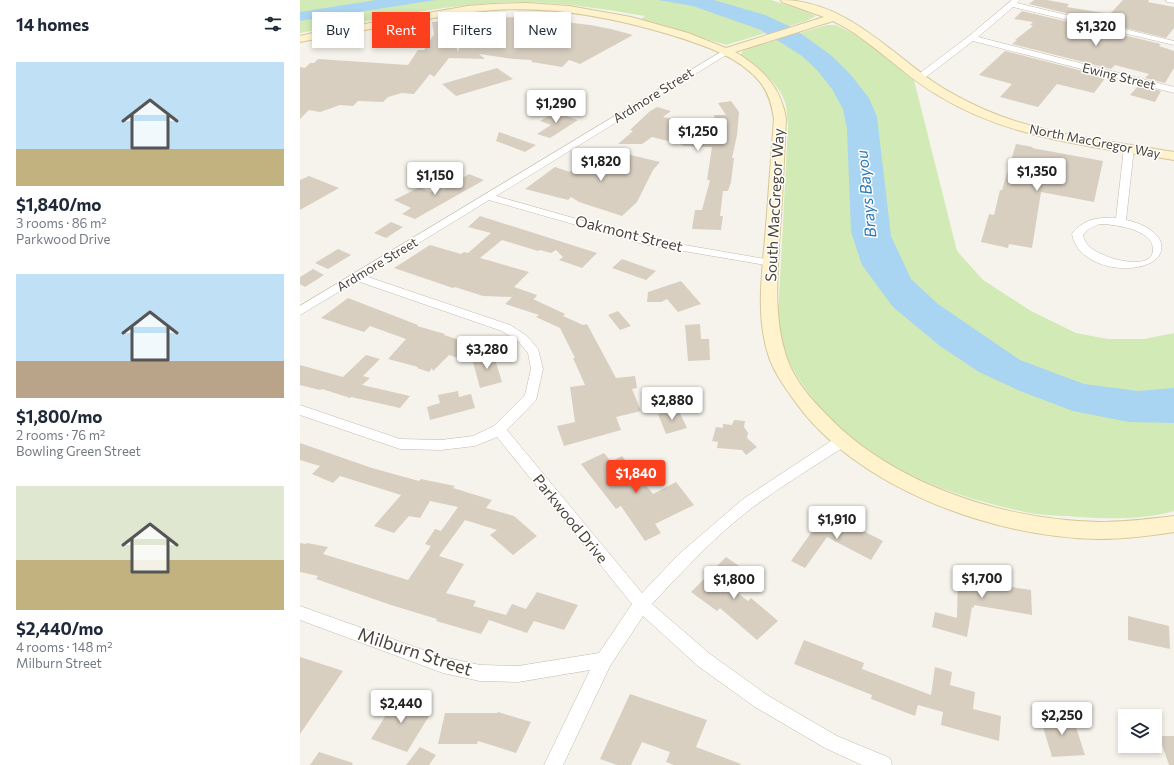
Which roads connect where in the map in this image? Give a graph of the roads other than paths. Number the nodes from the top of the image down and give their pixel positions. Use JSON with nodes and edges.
{"nodes":[{"id":1,"x":786,"y":0,"type":"edge"},
{"id":2,"x":1170,"y":0,"type":"edge"},
{"id":3,"x":1174,"y":1,"type":"edge"},
{"id":4,"x":1014,"y":2,"type":"edge"},
{"id":5,"x":834,"y":17,"type":"junction"},
{"id":6,"x":972,"y":38,"type":"junction"},
{"id":7,"x":300,"y":39,"type":"edge"},
{"id":8,"x":1174,"y":43,"type":"edge"},
{"id":9,"x":727,"y":52,"type":"junction"},
{"id":10,"x":919,"y":78,"type":"junction"},
{"id":11,"x":1174,"y":90,"type":"edge"},
{"id":12,"x":1129,"y":148,"type":"junction"},
{"id":13,"x":1174,"y":156,"type":"edge"},
{"id":14,"x":488,"y":197,"type":"junction"},
{"id":15,"x":1121,"y":222,"type":"junction"},
{"id":16,"x":771,"y":263,"type":"junction"},
{"id":17,"x":355,"y":277,"type":"junction"},
{"id":18,"x":300,"y":311,"type":"edge"},
{"id":19,"x":300,"y":410,"type":"edge"},
{"id":20,"x":499,"y":430,"type":"junction"},
{"id":21,"x":842,"y":441,"type":"junction"},
{"id":22,"x":1174,"y":524,"type":"edge"},
{"id":23,"x":641,"y":604,"type":"junction"},
{"id":24,"x":300,"y":613,"type":"edge"},
{"id":25,"x":604,"y":660,"type":"junction"},
{"id":26,"x":553,"y":765,"type":"edge"},
{"id":27,"x":882,"y":765,"type":"edge"}],
"edges":[{"from":1,"to":5,"type":"main road","name":"North MacGregor Way"},
{"from":2,"to":3,"type":"street"},
{"from":4,"to":6,"type":"street"},
{"from":4,"to":8,"type":"street"},
{"from":5,"to":9,"type":"main road","name":"Ardmore Street"},
{"from":5,"to":10,"type":"main road","name":"North MacGregor Way"},
{"from":6,"to":10,"type":"street"},
{"from":6,"to":11,"type":"street","name":"Ewing Street"},
{"from":7,"to":9,"type":"main road","name":"South MacGregor Way"},
{"from":9,"to":14,"type":"street","name":"Ardmore Street"},
{"from":9,"to":16,"type":"main road","name":"South MacGregor Way"},
{"from":10,"to":12,"type":"main road","name":"North MacGregor Way"},
{"from":12,"to":13,"type":"main road","name":"North MacGregor Way"},
{"from":12,"to":15,"type":"street"},
{"from":14,"to":16,"type":"street","name":"Oakmont Street"},
{"from":14,"to":17,"type":"street","name":"Ardmore Street"},
{"from":15,"to":15,"type":"street"},
{"from":16,"to":21,"type":"main road","name":"South MacGregor Way"},
{"from":17,"to":18,"type":"street","name":"Ardmore Street"},
{"from":17,"to":20,"type":"street"},
{"from":19,"to":20,"type":"street"},
{"from":20,"to":23,"type":"street","name":"Parkwood Drive"},
{"from":21,"to":22,"type":"main road","name":"South MacGregor Way"},
{"from":21,"to":23,"type":"street"},
{"from":23,"to":25,"type":"street"},
{"from":23,"to":27,"type":"street","name":"Parkwood Drive"},
{"from":24,"to":25,"type":"street","name":"Milburn Street"},
{"from":25,"to":26,"type":"street"}]}
